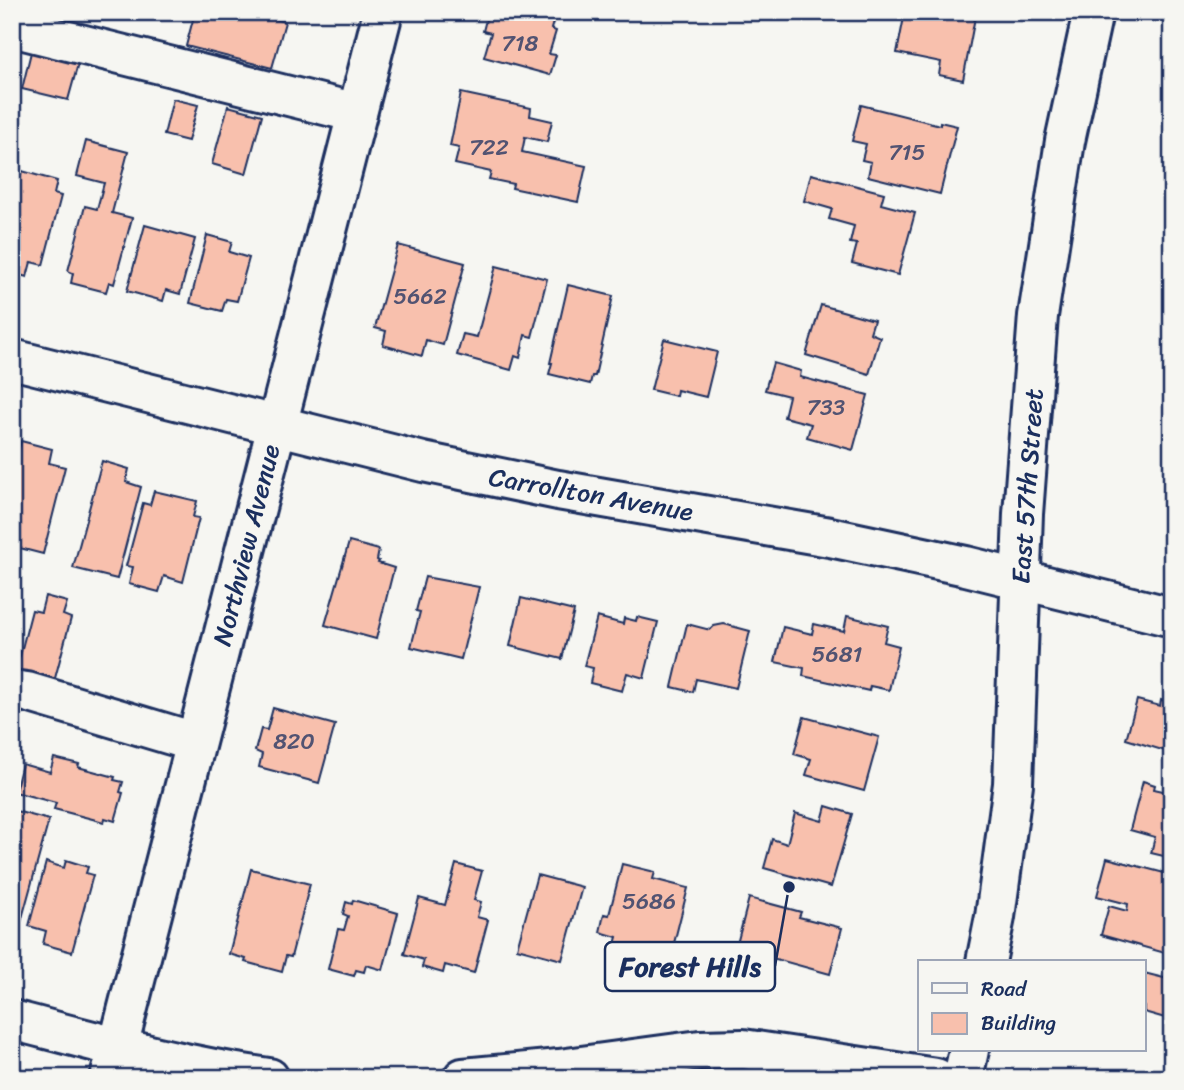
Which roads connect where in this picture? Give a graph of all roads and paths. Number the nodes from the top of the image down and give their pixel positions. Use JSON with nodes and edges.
{"nodes":[{"id":1,"x":383,"y":12,"type":"edge"},
{"id":2,"x":1093,"y":12,"type":"edge"},
{"id":3,"x":12,"y":27,"type":"edge"},
{"id":4,"x":357,"y":113,"type":"junction"},
{"id":5,"x":12,"y":359,"type":"edge"},
{"id":6,"x":276,"y":427,"type":"junction"},
{"id":7,"x":1021,"y":580,"type":"junction"},
{"id":8,"x":1172,"y":617,"type":"edge"},
{"id":9,"x":12,"y":690,"type":"edge"},
{"id":10,"x":195,"y":742,"type":"junction"},
{"id":11,"x":986,"y":960,"type":"edge"},
{"id":12,"x":12,"y":1020,"type":"edge"},
{"id":13,"x":969,"y":1052,"type":"edge"},
{"id":14,"x":113,"y":1062,"type":"edge"},
{"id":15,"x":269,"y":1078,"type":"edge"},
{"id":16,"x":463,"y":1078,"type":"edge"},
{"id":17,"x":936,"y":1078,"type":"edge"},
{"id":18,"x":963,"y":1078,"type":"edge"}],
"edges":[{"from":1,"to":4,"type":"street","name":"Northview Avenue"},
{"from":2,"to":7,"type":"street","name":"East 57th Street"},
{"from":3,"to":4,"type":"street"},
{"from":4,"to":6,"type":"street","name":"Northview Avenue"},
{"from":5,"to":6,"type":"street","name":"Carrollton Avenue"},
{"from":6,"to":7,"type":"street","name":"Carrollton Avenue"},
{"from":6,"to":10,"type":"street","name":"Northview Avenue"},
{"from":7,"to":8,"type":"street","name":"Carrollton Avenue"},
{"from":7,"to":11,"type":"street","name":"East 57th Street"},
{"from":9,"to":10,"type":"street"},
{"from":10,"to":14,"type":"street","name":"Northview Avenue"},
{"from":12,"to":14,"type":"street"},
{"from":13,"to":18,"type":"street"},
{"from":14,"to":15,"type":"street"},
{"from":16,"to":17,"type":"street"}]}
